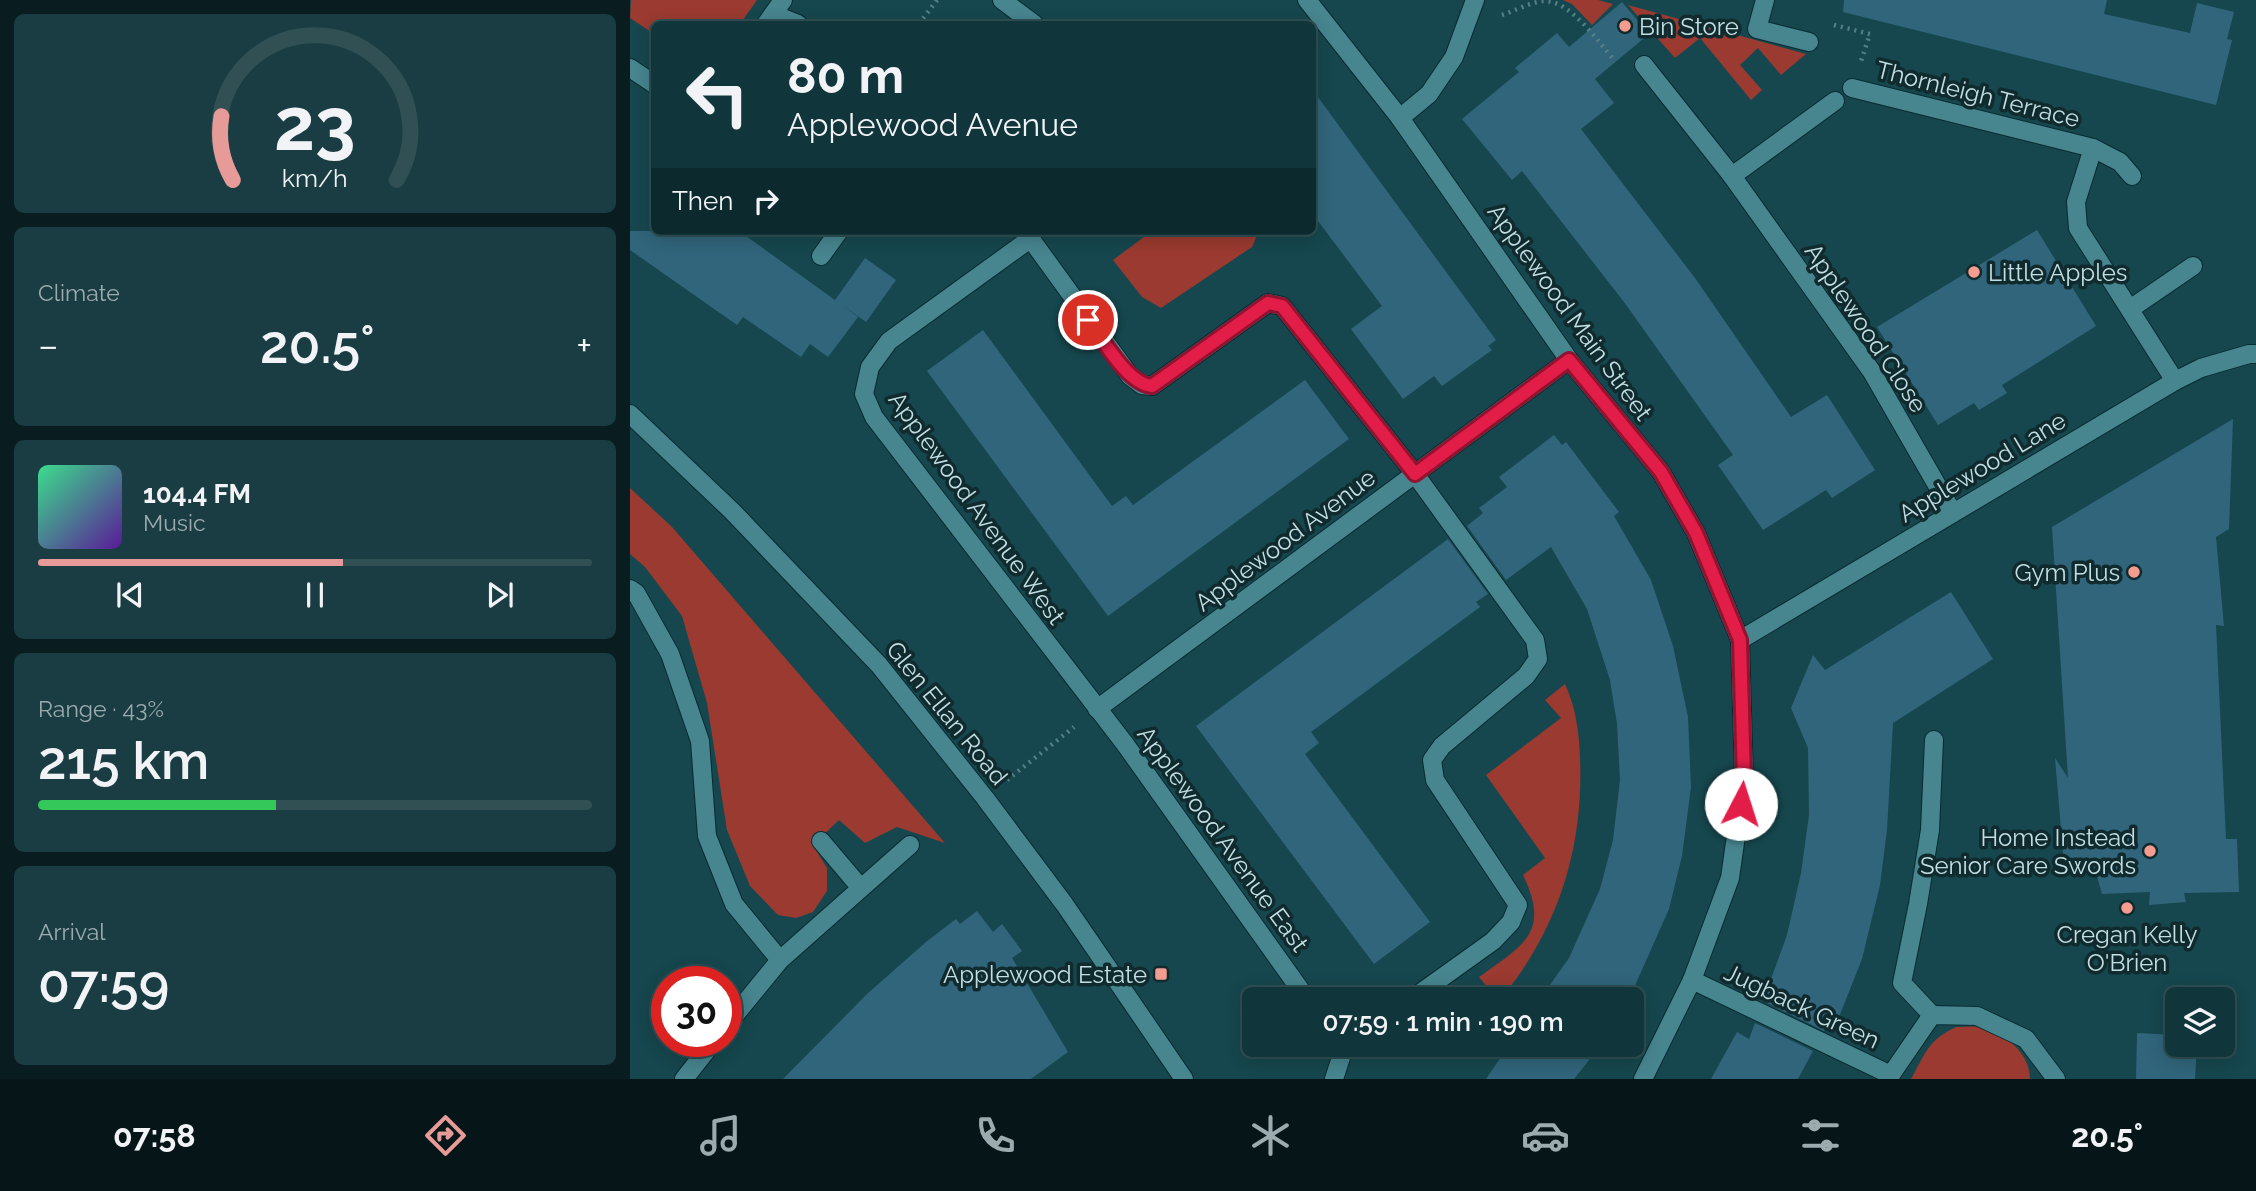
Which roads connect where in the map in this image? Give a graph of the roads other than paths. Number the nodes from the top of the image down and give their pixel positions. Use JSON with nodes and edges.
{"nodes":[{"id":1,"x":1002,"y":0,"type":"edge"},
{"id":2,"x":1307,"y":0,"type":"edge"},
{"id":3,"x":1765,"y":0,"type":"edge"},
{"id":4,"x":1474,"y":3,"type":"edge"},
{"id":5,"x":774,"y":13,"type":"edge"},
{"id":6,"x":791,"y":21,"type":"edge"},
{"id":7,"x":1030,"y":21,"type":"edge"},
{"id":8,"x":1809,"y":42,"type":"road end"},
{"id":9,"x":1644,"y":65,"type":"road end"},
{"id":10,"x":633,"y":76,"type":"edge"},
{"id":11,"x":651,"y":84,"type":"edge"},
{"id":12,"x":1852,"y":88,"type":"road end"},
{"id":13,"x":1835,"y":101,"type":"dead end"},
{"id":14,"x":1401,"y":118,"type":"junction"},
{"id":15,"x":2093,"y":148,"type":"junction"},
{"id":16,"x":1732,"y":176,"type":"junction"},
{"id":17,"x":2132,"y":177,"type":"dead end"},
{"id":18,"x":836,"y":235,"type":"edge"},
{"id":19,"x":1028,"y":235,"type":"edge"},
{"id":20,"x":821,"y":256,"type":"dead end"},
{"id":21,"x":2193,"y":266,"type":"dead end"},
{"id":22,"x":2130,"y":309,"type":"junction"},
{"id":23,"x":2256,"y":355,"type":"edge"},
{"id":24,"x":1569,"y":360,"type":"junction"},
{"id":25,"x":2175,"y":381,"type":"junction"},
{"id":26,"x":630,"y":414,"type":"edge"},
{"id":27,"x":1415,"y":474,"type":"junction"},
{"id":28,"x":1953,"y":513,"type":"junction"},
{"id":29,"x":630,"y":589,"type":"edge"},
{"id":30,"x":1740,"y":640,"type":"junction"},
{"id":31,"x":1097,"y":709,"type":"junction"},
{"id":32,"x":1934,"y":740,"type":"dead end"},
{"id":33,"x":821,"y":841,"type":"dead end"},
{"id":34,"x":911,"y":845,"type":"dead end"},
{"id":35,"x":860,"y":887,"type":"junction"},
{"id":36,"x":780,"y":960,"type":"junction"},
{"id":37,"x":1692,"y":980,"type":"junction"},
{"id":38,"x":1298,"y":987,"type":"edge"},
{"id":39,"x":1429,"y":987,"type":"edge"},
{"id":40,"x":742,"y":1006,"type":"edge"},
{"id":41,"x":1932,"y":1015,"type":"junction"},
{"id":42,"x":701,"y":1057,"type":"edge"},
{"id":43,"x":1341,"y":1057,"type":"edge"},
{"id":44,"x":1889,"y":1077,"type":"edge"},
{"id":45,"x":684,"y":1079,"type":"edge"},
{"id":46,"x":1184,"y":1079,"type":"edge"},
{"id":47,"x":1334,"y":1079,"type":"edge"},
{"id":48,"x":1643,"y":1079,"type":"edge"},
{"id":49,"x":2056,"y":1079,"type":"edge"}],
"edges":[{"from":1,"to":7,"type":"street"},
{"from":2,"to":14,"type":"street","name":"Applewood Main Street"},
{"from":3,"to":8,"type":"street"},
{"from":4,"to":14,"type":"street"},
{"from":5,"to":6,"type":"street"},
{"from":9,"to":16,"type":"street","name":"Applewood Close"},
{"from":10,"to":11,"type":"street"},
{"from":12,"to":15,"type":"street","name":"Thornleigh Terrace"},
{"from":13,"to":16,"type":"street"},
{"from":14,"to":24,"type":"street","name":"Applewood Main Street"},
{"from":15,"to":17,"type":"street","name":"Thornleigh Terrace"},
{"from":15,"to":22,"type":"street","name":"Thornleigh Terrace"},
{"from":16,"to":28,"type":"street","name":"Applewood Close"},
{"from":18,"to":20,"type":"street"},
{"from":19,"to":27,"type":"street"},
{"from":19,"to":31,"type":"street","name":"Applewood Avenue West"},
{"from":21,"to":22,"type":"street"},
{"from":22,"to":25,"type":"street","name":"Thornleigh Terrace"},
{"from":23,"to":25,"type":"street","name":"Applewood Lane"},
{"from":24,"to":27,"type":"street","name":"Applewood Avenue"},
{"from":24,"to":30,"type":"street","name":"Applewood Main Street"},
{"from":25,"to":28,"type":"street","name":"Applewood Lane"},
{"from":26,"to":46,"type":"street","name":"Glen Ellan Road"},
{"from":27,"to":31,"type":"street","name":"Applewood Avenue"},
{"from":27,"to":39,"type":"street"},
{"from":28,"to":30,"type":"street","name":"Applewood Lane"},
{"from":29,"to":36,"type":"street"},
{"from":30,"to":37,"type":"street","name":"Applewood Main Street"},
{"from":31,"to":38,"type":"street","name":"Applewood Avenue East"},
{"from":32,"to":41,"type":"street"},
{"from":33,"to":35,"type":"street"},
{"from":34,"to":35,"type":"street"},
{"from":35,"to":36,"type":"street"},
{"from":36,"to":40,"type":"street"},
{"from":37,"to":44,"type":"street","name":"Jugback Green"},
{"from":37,"to":48,"type":"street","name":"Applewood Main Street"},
{"from":41,"to":44,"type":"street","name":"Jugback Green"},
{"from":41,"to":49,"type":"street"},
{"from":42,"to":45,"type":"street"},
{"from":43,"to":47,"type":"street"}]}
